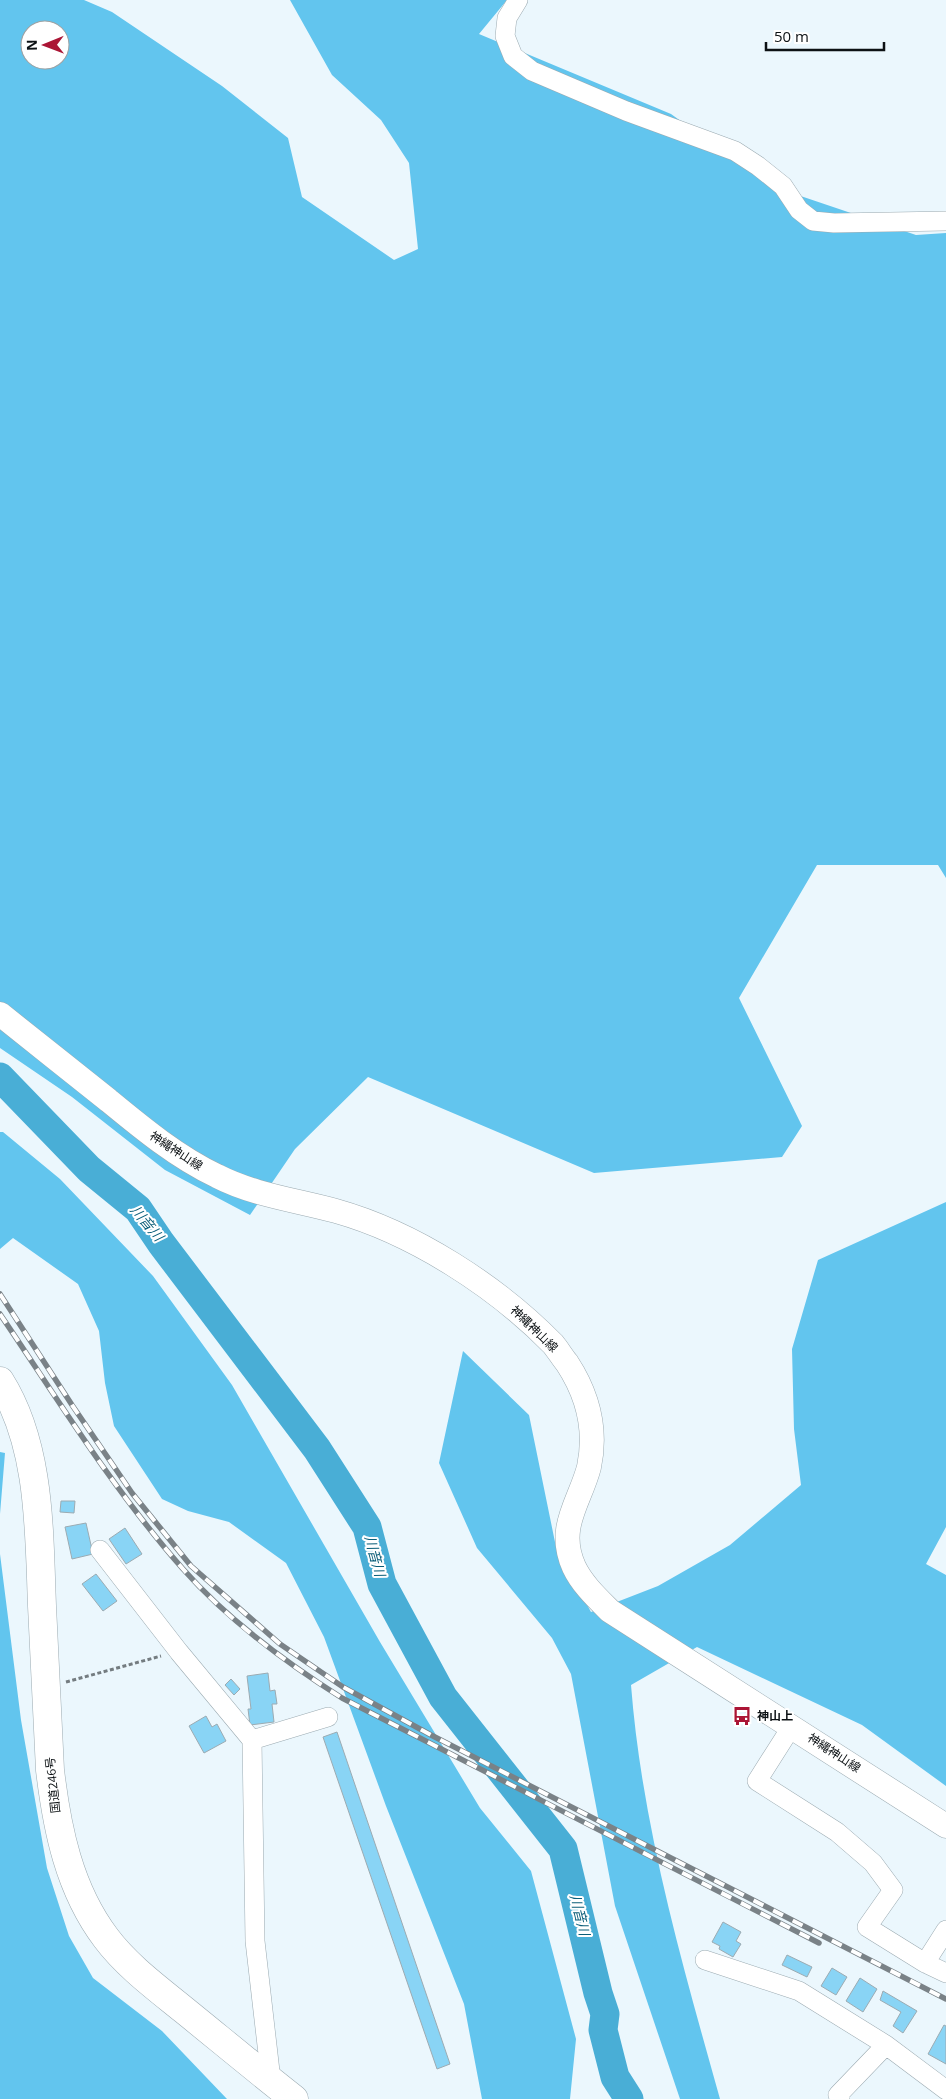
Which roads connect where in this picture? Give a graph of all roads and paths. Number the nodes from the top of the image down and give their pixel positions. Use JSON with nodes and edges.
{"nodes":[{"id":1,"x":518,"y":0,"type":"edge"},
{"id":2,"x":946,"y":221,"type":"edge"},
{"id":3,"x":0,"y":1014,"type":"edge"},
{"id":4,"x":0,"y":1381,"type":"edge"},
{"id":5,"x":100,"y":1550,"type":"dead end"},
{"id":6,"x":179,"y":1652,"type":"junction"},
{"id":7,"x":57,"y":1684,"type":"dead end"},
{"id":8,"x":328,"y":1717,"type":"dead end"},
{"id":9,"x":792,"y":1726,"type":"junction"},
{"id":10,"x":252,"y":1740,"type":"junction"},
{"id":11,"x":946,"y":1826,"type":"edge"},
{"id":12,"x":946,"y":1930,"type":"edge"},
{"id":13,"x":705,"y":1960,"type":"dead end"},
{"id":14,"x":925,"y":1963,"type":"junction"},
{"id":15,"x":946,"y":1973,"type":"edge"},
{"id":16,"x":886,"y":2045,"type":"junction"},
{"id":17,"x":271,"y":2080,"type":"junction"},
{"id":18,"x":946,"y":2090,"type":"edge"},
{"id":19,"x":294,"y":2099,"type":"edge"},
{"id":20,"x":840,"y":2099,"type":"edge"}],
"edges":[{"from":1,"to":2,"type":"street"},
{"from":3,"to":9,"type":"main road","name":"神縄神山線"},
{"from":4,"to":17,"type":"highway","name":"国道246号"},
{"from":5,"to":6,"type":"street"},
{"from":6,"to":7,"type":"path"},
{"from":6,"to":10,"type":"street"},
{"from":8,"to":10,"type":"street"},
{"from":9,"to":11,"type":"main road","name":"神縄神山線"},
{"from":9,"to":14,"type":"street"},
{"from":10,"to":17,"type":"street"},
{"from":12,"to":14,"type":"street"},
{"from":13,"to":16,"type":"street"},
{"from":14,"to":15,"type":"street"},
{"from":16,"to":18,"type":"street"},
{"from":16,"to":20,"type":"street"},
{"from":17,"to":19,"type":"highway","name":"国道246号"}]}
